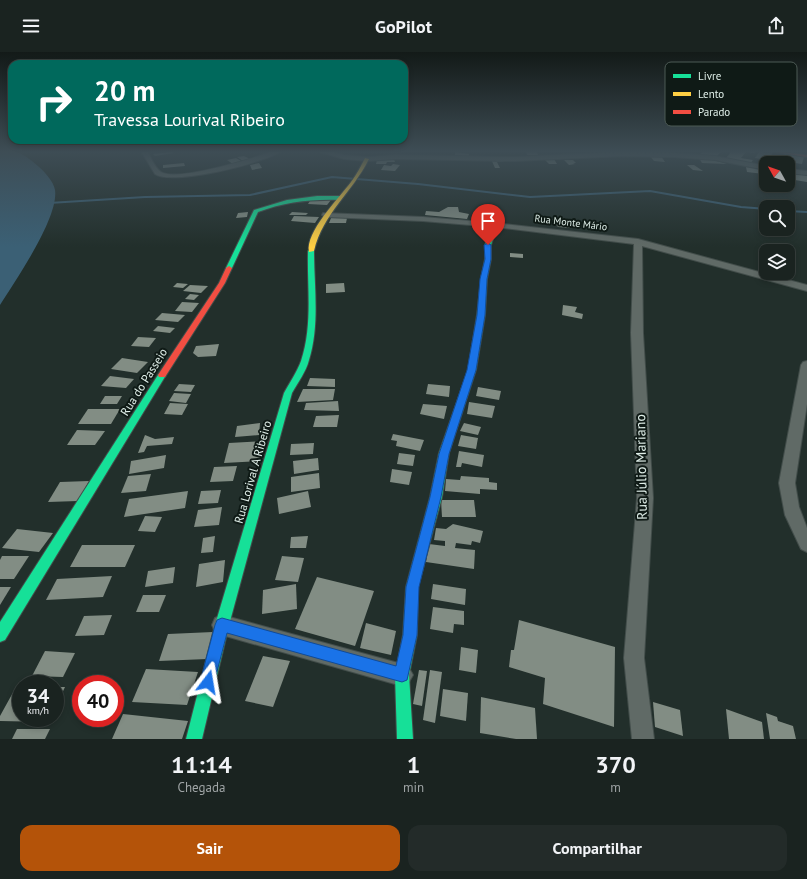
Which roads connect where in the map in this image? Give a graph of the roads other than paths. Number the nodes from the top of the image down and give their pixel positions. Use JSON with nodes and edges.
{"nodes":[{"id":1,"x":353,"y":183,"type":"edge"},
{"id":2,"x":339,"y":198,"type":"junction"},
{"id":3,"x":326,"y":215,"type":"junction"},
{"id":4,"x":495,"y":225,"type":"junction"},
{"id":5,"x":638,"y":242,"type":"junction"},
{"id":6,"x":807,"y":288,"type":"edge"},
{"id":7,"x":807,"y":365,"type":"edge"},
{"id":8,"x":807,"y":544,"type":"edge"},
{"id":9,"x":222,"y":625,"type":"junction"},
{"id":10,"x":0,"y":635,"type":"edge"},
{"id":11,"x":402,"y":675,"type":"junction"},
{"id":12,"x":194,"y":739,"type":"edge"},
{"id":13,"x":405,"y":739,"type":"edge"},
{"id":14,"x":643,"y":739,"type":"edge"}],
"edges":[{"from":1,"to":2,"type":"street","name":"Rua Lorival A Ribeiro"},
{"from":2,"to":3,"type":"street","name":"Rua Lorival A Ribeiro"},
{"from":2,"to":10,"type":"street","name":"Rua do Passeio"},
{"from":3,"to":4,"type":"street","name":"Rua Monte Mário"},
{"from":3,"to":9,"type":"street","name":"Rua Lorival A Ribeiro"},
{"from":4,"to":5,"type":"street","name":"Rua Monte Mário"},
{"from":4,"to":11,"type":"street"},
{"from":5,"to":6,"type":"street","name":"Rua Monte Mário"},
{"from":5,"to":14,"type":"street","name":"Rua Júlio Mariano"},
{"from":7,"to":8,"type":"street"},
{"from":9,"to":11,"type":"street"},
{"from":9,"to":12,"type":"street","name":"Rua Lorival A Ribeiro"},
{"from":11,"to":13,"type":"street"}]}
